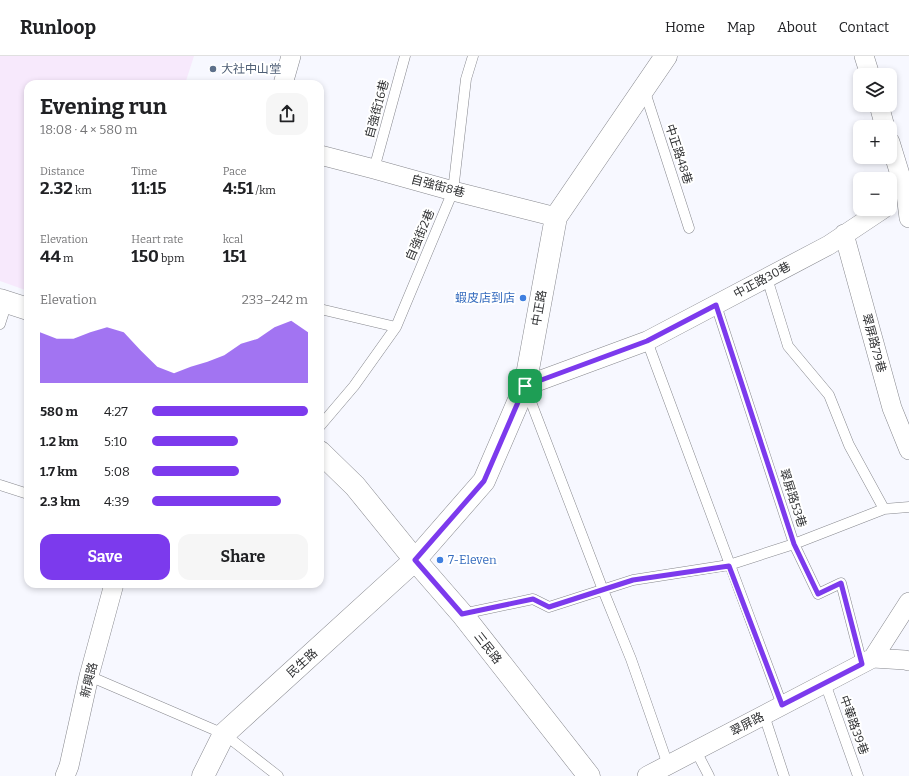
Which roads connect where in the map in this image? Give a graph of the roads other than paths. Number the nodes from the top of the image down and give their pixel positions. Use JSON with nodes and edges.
{"nodes":[{"id":1,"x":291,"y":56,"type":"edge"},
{"id":2,"x":405,"y":56,"type":"edge"},
{"id":3,"x":473,"y":56,"type":"edge"},
{"id":4,"x":666,"y":56,"type":"edge"},
{"id":5,"x":864,"y":56,"type":"edge"},
{"id":6,"x":868,"y":68,"type":"edge"},
{"id":7,"x":284,"y":80,"type":"edge"},
{"id":8,"x":644,"y":88,"type":"junction"},
{"id":9,"x":324,"y":156,"type":"edge"},
{"id":10,"x":897,"y":163,"type":"edge"},
{"id":11,"x":374,"y":169,"type":"junction"},
{"id":12,"x":453,"y":191,"type":"junction"},
{"id":13,"x":907,"y":193,"type":"edge"},
{"id":14,"x":897,"y":199,"type":"edge"},
{"id":15,"x":871,"y":216,"type":"edge"},
{"id":16,"x":556,"y":217,"type":"junction"},
{"id":17,"x":909,"y":218,"type":"edge"},
{"id":18,"x":690,"y":228,"type":"dead end"},
{"id":19,"x":844,"y":234,"type":"junction"},
{"id":20,"x":767,"y":278,"type":"junction"},
{"id":21,"x":4,"y":301,"type":"edge"},
{"id":22,"x":716,"y":305,"type":"junction"},
{"id":23,"x":24,"y":308,"type":"edge"},
{"id":24,"x":324,"y":310,"type":"edge"},
{"id":25,"x":0,"y":324,"type":"edge"},
{"id":26,"x":396,"y":327,"type":"junction"},
{"id":27,"x":647,"y":341,"type":"junction"},
{"id":28,"x":525,"y":386,"type":"junction"},
{"id":29,"x":324,"y":421,"type":"edge"},
{"id":30,"x":909,"y":450,"type":"edge"},
{"id":31,"x":324,"y":456,"type":"edge"},
{"id":32,"x":0,"y":485,"type":"edge"},
{"id":33,"x":24,"y":493,"type":"edge"},
{"id":34,"x":909,"y":506,"type":"edge"},
{"id":35,"x":884,"y":509,"type":"junction"},
{"id":36,"x":794,"y":544,"type":"junction"},
{"id":37,"x":415,"y":560,"type":"junction"},
{"id":38,"x":729,"y":566,"type":"junction"},
{"id":39,"x":113,"y":588,"type":"edge"},
{"id":40,"x":603,"y":590,"type":"junction"},
{"id":41,"x":909,"y":602,"type":"edge"},
{"id":42,"x":462,"y":614,"type":"junction"},
{"id":43,"x":867,"y":661,"type":"junction"},
{"id":44,"x":909,"y":661,"type":"edge"},
{"id":45,"x":89,"y":676,"type":"junction"},
{"id":46,"x":825,"y":683,"type":"junction"},
{"id":47,"x":782,"y":705,"type":"junction"},
{"id":48,"x":764,"y":715,"type":"junction"},
{"id":49,"x":224,"y":734,"type":"junction"},
{"id":50,"x":696,"y":750,"type":"junction"},
{"id":51,"x":668,"y":765,"type":"junction"},
{"id":52,"x":65,"y":776,"type":"edge"},
{"id":53,"x":203,"y":776,"type":"edge"},
{"id":54,"x":278,"y":776,"type":"edge"},
{"id":55,"x":589,"y":776,"type":"edge"},
{"id":56,"x":647,"y":776,"type":"edge"},
{"id":57,"x":709,"y":776,"type":"edge"},
{"id":58,"x":784,"y":776,"type":"edge"},
{"id":59,"x":858,"y":776,"type":"edge"}],
"edges":[{"from":1,"to":7,"type":"street"},
{"from":2,"to":11,"type":"lane","name":"自強街16巷"},
{"from":3,"to":12,"type":"lane","name":"自強街2巷"},
{"from":4,"to":8,"type":"main road","name":"中正路"},
{"from":5,"to":6,"type":"street"},
{"from":8,"to":16,"type":"main road","name":"中正路"},
{"from":8,"to":18,"type":"lane","name":"中正路48巷"},
{"from":9,"to":11,"type":"street","name":"自強街8巷"},
{"from":10,"to":13,"type":"street"},
{"from":11,"to":12,"type":"street","name":"自強街8巷"},
{"from":12,"to":16,"type":"street","name":"自強街8巷"},
{"from":12,"to":26,"type":"lane","name":"自強街2巷"},
{"from":13,"to":14,"type":"street"},
{"from":13,"to":17,"type":"street"},
{"from":15,"to":19,"type":"street","name":"中正路30巷"},
{"from":16,"to":28,"type":"main road","name":"中正路"},
{"from":19,"to":20,"type":"street","name":"中正路30巷"},
{"from":19,"to":30,"type":"street","name":"翠屏路79巷"},
{"from":20,"to":22,"type":"street","name":"中正路30巷"},
{"from":20,"to":35,"type":"lane"},
{"from":21,"to":23,"type":"main road"},
{"from":21,"to":25,"type":"lane"},
{"from":22,"to":27,"type":"street","name":"中正路30巷"},
{"from":22,"to":36,"type":"lane","name":"翠屏路53巷"},
{"from":24,"to":26,"type":"lane"},
{"from":26,"to":29,"type":"lane","name":"自強街2巷"},
{"from":27,"to":28,"type":"street","name":"中正路30巷"},
{"from":27,"to":38,"type":"lane"},
{"from":28,"to":37,"type":"main road","name":"中正路"},
{"from":28,"to":40,"type":"lane"},
{"from":31,"to":37,"type":"main road","name":"三民路"},
{"from":32,"to":33,"type":"lane"},
{"from":34,"to":35,"type":"lane"},
{"from":35,"to":36,"type":"lane"},
{"from":36,"to":38,"type":"lane"},
{"from":36,"to":43,"type":"lane","name":"翠屏路53巷"},
{"from":37,"to":42,"type":"main road","name":"三民路"},
{"from":37,"to":49,"type":"main road","name":"民生路"},
{"from":38,"to":40,"type":"lane"},
{"from":38,"to":47,"type":"lane"},
{"from":39,"to":45,"type":"street","name":"新興路"},
{"from":40,"to":42,"type":"lane"},
{"from":40,"to":51,"type":"lane"},
{"from":41,"to":43,"type":"street"},
{"from":42,"to":55,"type":"main road","name":"三民路"},
{"from":43,"to":44,"type":"street"},
{"from":43,"to":46,"type":"street","name":"翠屏路"},
{"from":45,"to":49,"type":"lane"},
{"from":45,"to":52,"type":"street","name":"新興路"},
{"from":46,"to":47,"type":"street","name":"翠屏路"},
{"from":46,"to":59,"type":"lane","name":"中華路39巷"},
{"from":47,"to":48,"type":"street","name":"翠屏路"},
{"from":48,"to":50,"type":"street","name":"翠屏路"},
{"from":48,"to":58,"type":"lane"},
{"from":49,"to":53,"type":"main road","name":"民生路"},
{"from":49,"to":54,"type":"lane"},
{"from":50,"to":51,"type":"street","name":"翠屏路"},
{"from":50,"to":57,"type":"lane"},
{"from":51,"to":56,"type":"street","name":"翠屏路"}]}
